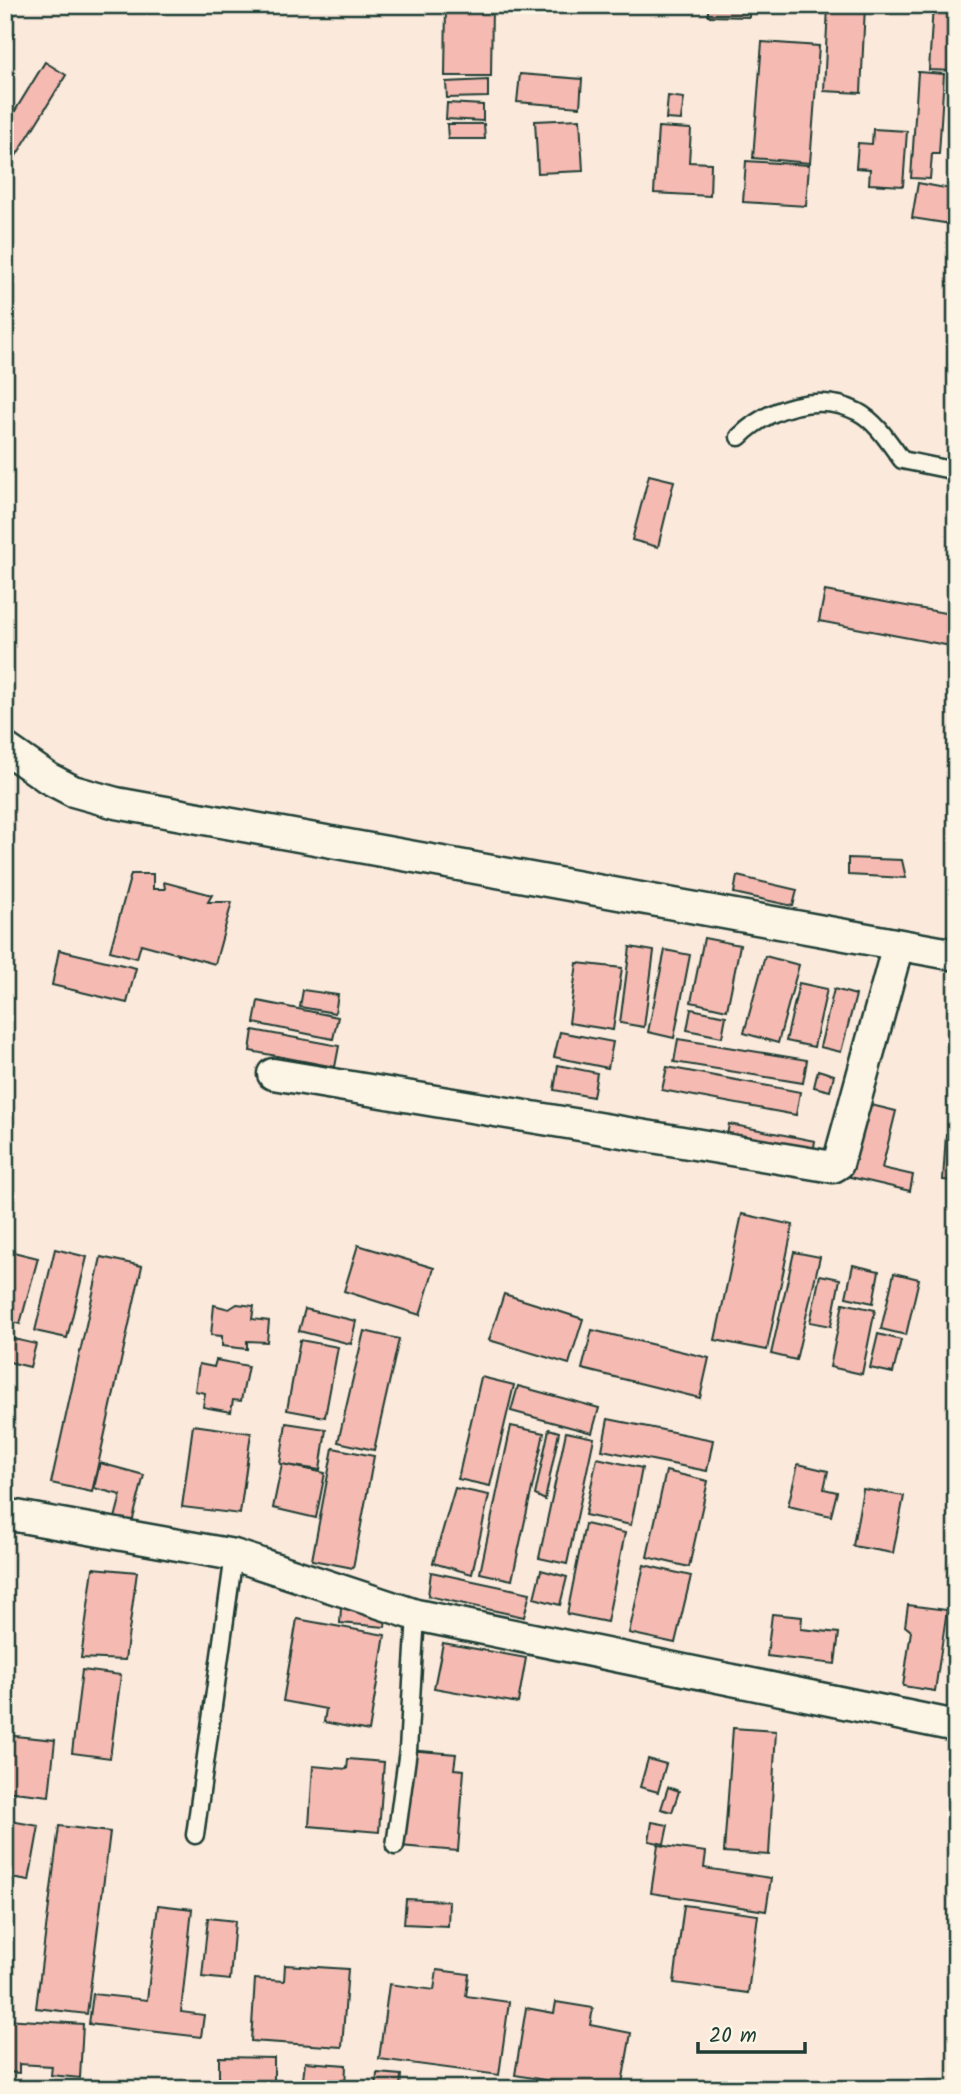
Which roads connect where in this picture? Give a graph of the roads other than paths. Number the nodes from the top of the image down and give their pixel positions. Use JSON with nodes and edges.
{"nodes":[{"id":1,"x":739,"y":437,"type":"dead end"},
{"id":2,"x":956,"y":471,"type":"edge"},
{"id":3,"x":5,"y":748,"type":"edge"},
{"id":4,"x":898,"y":945,"type":"junction"},
{"id":5,"x":956,"y":955,"type":"edge"},
{"id":6,"x":273,"y":1074,"type":"dead end"},
{"id":7,"x":5,"y":1514,"type":"edge"},
{"id":8,"x":234,"y":1555,"type":"junction"},
{"id":9,"x":416,"y":1615,"type":"junction"},
{"id":10,"x":956,"y":1726,"type":"edge"},
{"id":11,"x":195,"y":1835,"type":"dead end"},
{"id":12,"x":395,"y":1846,"type":"dead end"}],
"edges":[{"from":1,"to":2,"type":"lane"},
{"from":3,"to":4,"type":"street"},
{"from":4,"to":5,"type":"street"},
{"from":4,"to":6,"type":"street"},
{"from":7,"to":8,"type":"street"},
{"from":8,"to":9,"type":"street"},
{"from":8,"to":11,"type":"lane"},
{"from":9,"to":10,"type":"street"},
{"from":9,"to":12,"type":"lane"}]}
